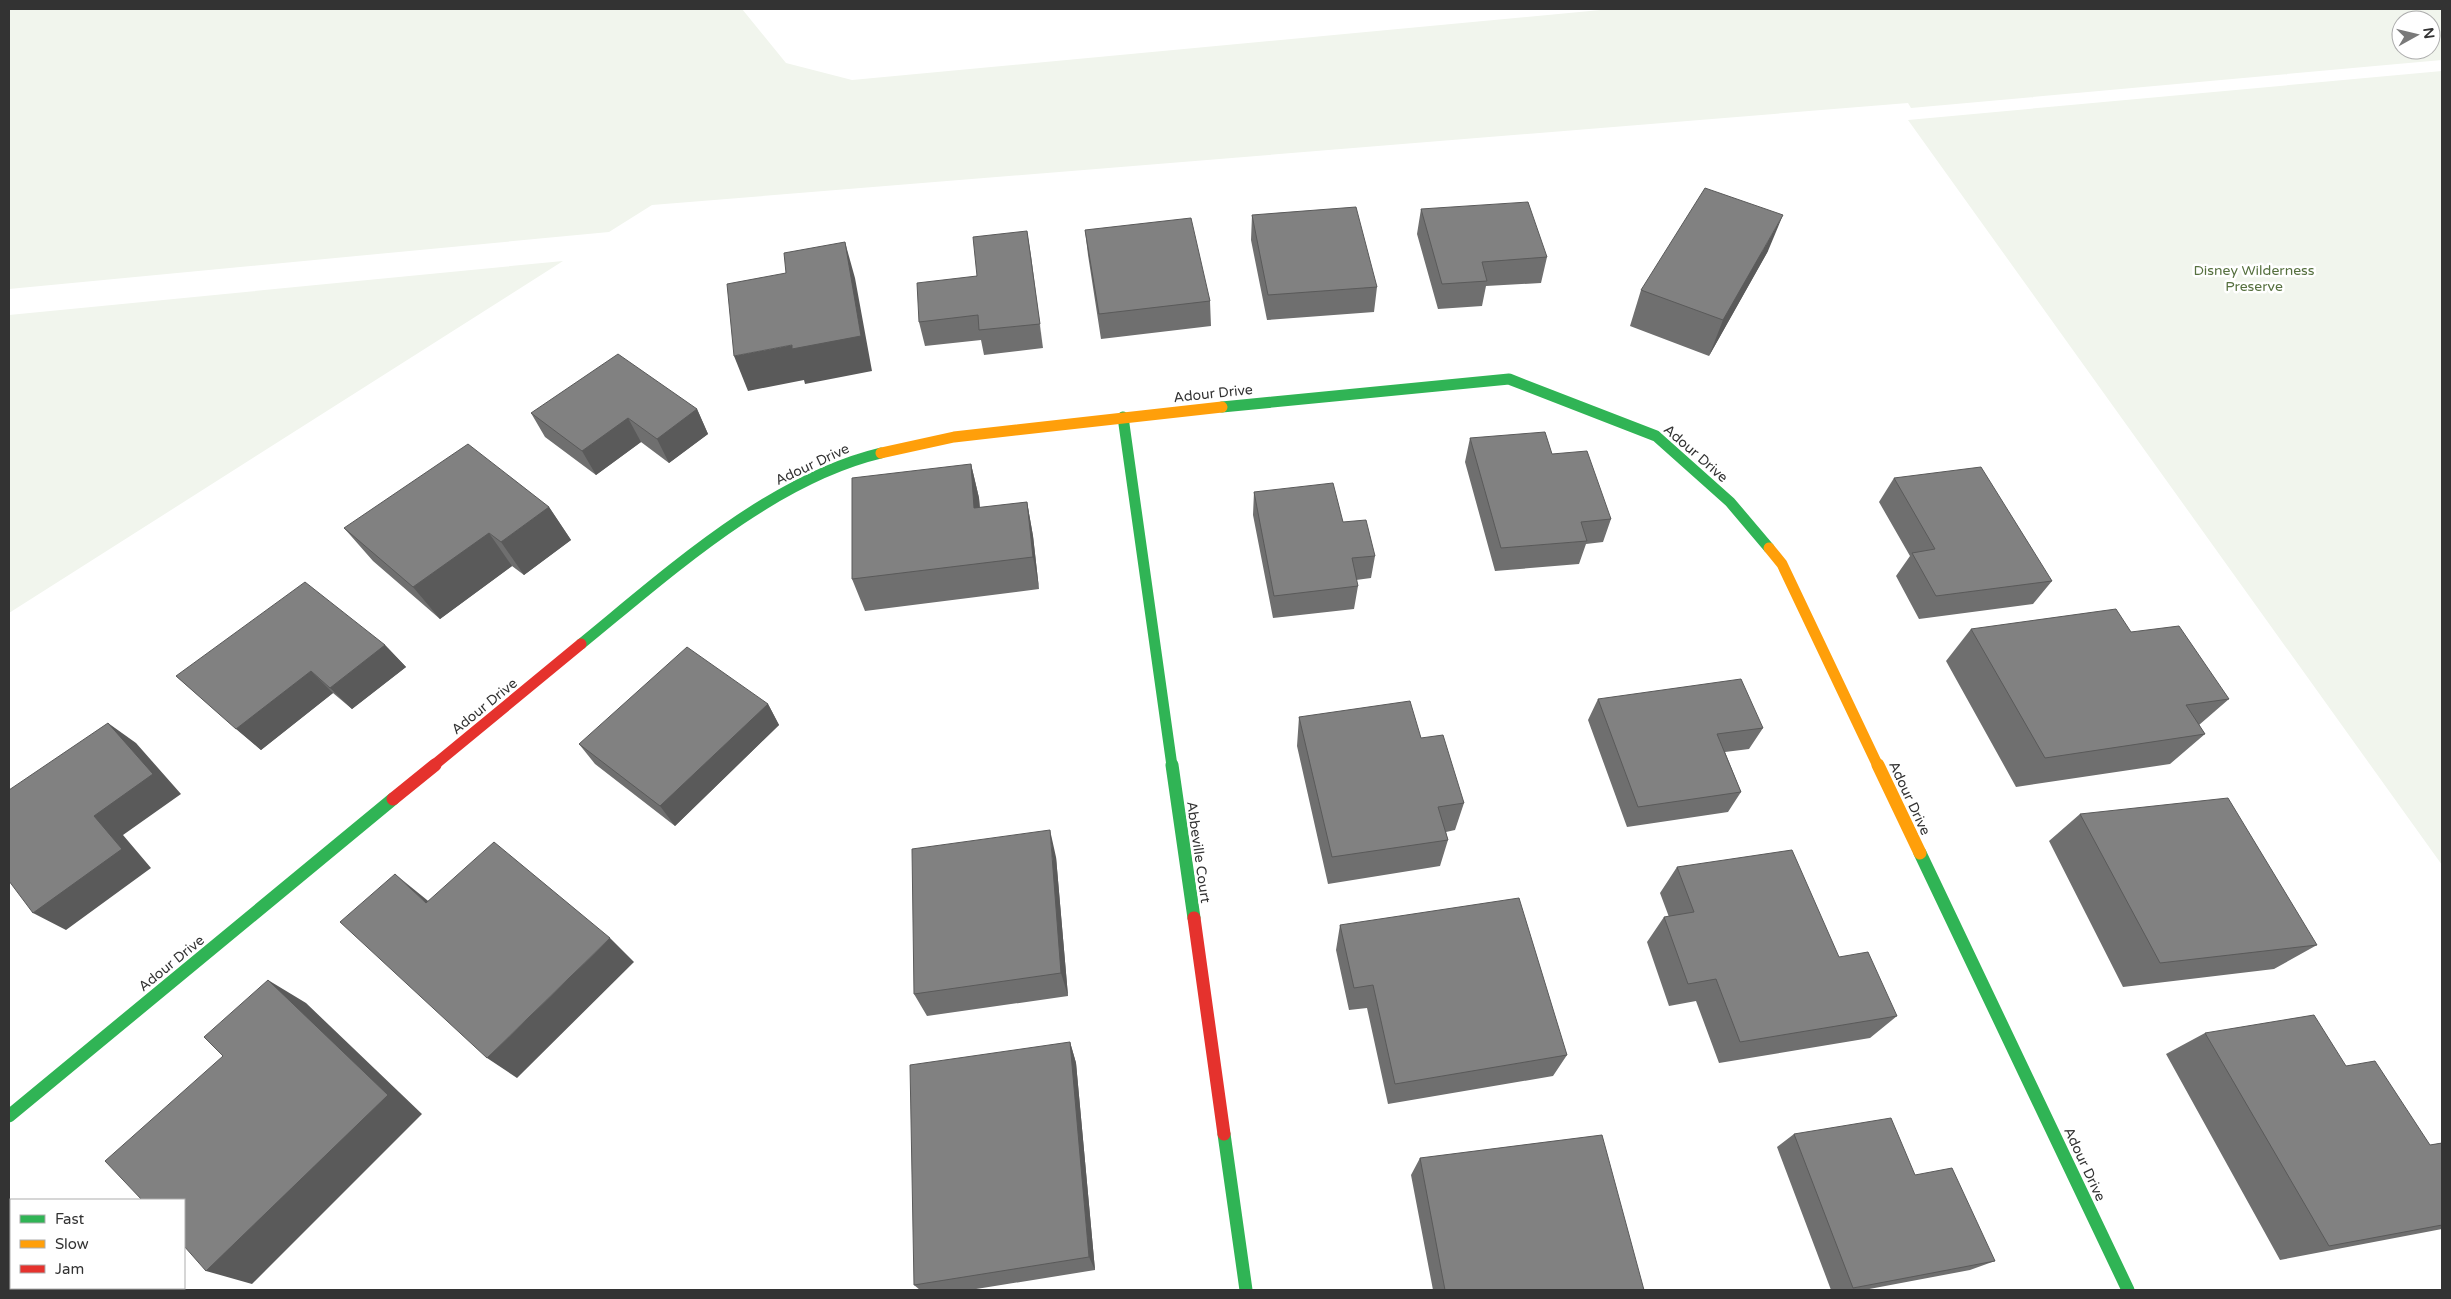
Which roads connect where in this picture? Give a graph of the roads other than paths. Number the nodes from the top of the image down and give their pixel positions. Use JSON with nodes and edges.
{"nodes":[{"id":1,"x":1124,"y":418,"type":"junction"},
{"id":2,"x":9,"y":1116,"type":"edge"},
{"id":3,"x":1246,"y":1290,"type":"edge"},
{"id":4,"x":2128,"y":1290,"type":"edge"}],
"edges":[{"from":1,"to":2,"type":"street","name":"Adour Drive"},
{"from":1,"to":3,"type":"street","name":"Abbeville Court"},
{"from":1,"to":4,"type":"street","name":"Adour Drive"}]}
